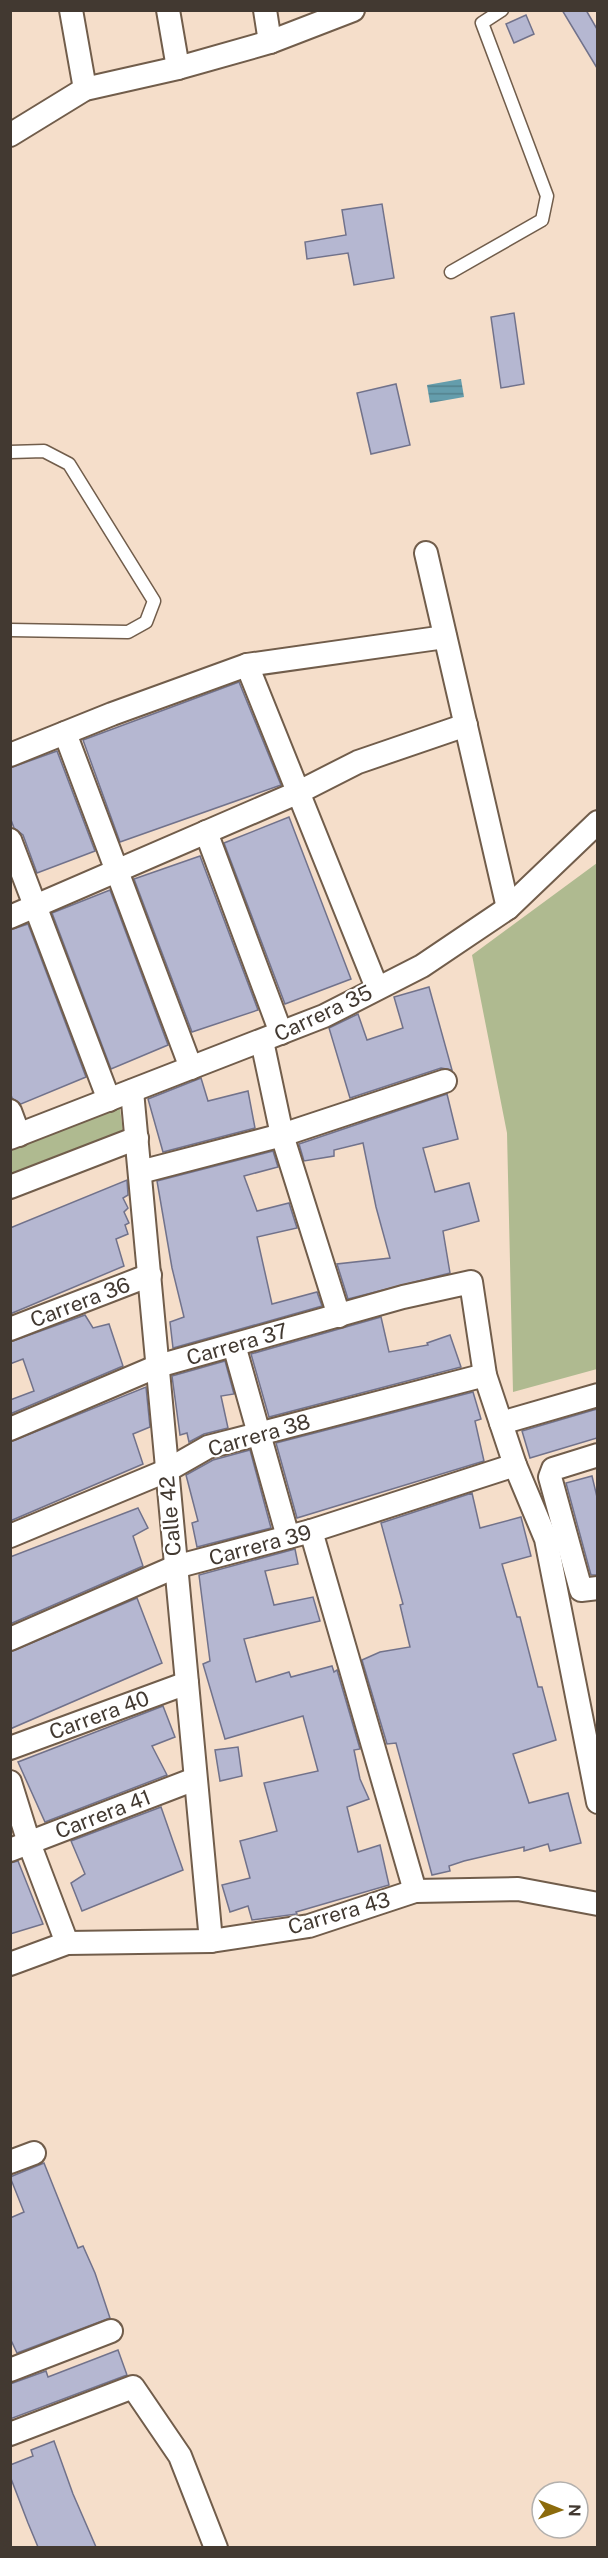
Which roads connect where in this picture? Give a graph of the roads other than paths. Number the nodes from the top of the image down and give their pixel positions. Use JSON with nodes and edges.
{"nodes":[{"id":1,"x":71,"y":10,"type":"edge"},
{"id":2,"x":168,"y":10,"type":"edge"},
{"id":3,"x":265,"y":10,"type":"edge"},
{"id":4,"x":354,"y":10,"type":"edge"},
{"id":5,"x":502,"y":10,"type":"edge"},
{"id":6,"x":270,"y":42,"type":"junction"},
{"id":7,"x":178,"y":68,"type":"junction"},
{"id":8,"x":85,"y":89,"type":"junction"},
{"id":9,"x":10,"y":135,"type":"edge"},
{"id":10,"x":451,"y":272,"type":"dead end"},
{"id":11,"x":10,"y":452,"type":"edge"},
{"id":12,"x":426,"y":553,"type":"dead end"},
{"id":13,"x":10,"y":630,"type":"edge"},
{"id":14,"x":445,"y":637,"type":"junction"},
{"id":15,"x":247,"y":665,"type":"junction"},
{"id":16,"x":466,"y":725,"type":"junction"},
{"id":17,"x":65,"y":733,"type":"junction"},
{"id":18,"x":10,"y":755,"type":"edge"},
{"id":19,"x":299,"y":792,"type":"junction"},
{"id":20,"x":597,"y":822,"type":"edge"},
{"id":21,"x":206,"y":832,"type":"junction"},
{"id":22,"x":10,"y":840,"type":"edge"},
{"id":23,"x":118,"y":870,"type":"junction"},
{"id":24,"x":35,"y":908,"type":"junction"},
{"id":25,"x":508,"y":908,"type":"junction"},
{"id":26,"x":10,"y":917,"type":"edge"},
{"id":27,"x":377,"y":988,"type":"junction"},
{"id":28,"x":272,"y":1037,"type":"junction"},
{"id":29,"x":191,"y":1068,"type":"junction"},
{"id":30,"x":444,"y":1081,"type":"dead end"},
{"id":31,"x":132,"y":1091,"type":"junction"},
{"id":32,"x":109,"y":1100,"type":"junction"},
{"id":33,"x":10,"y":1111,"type":"edge"},
{"id":34,"x":282,"y":1135,"type":"junction"},
{"id":35,"x":15,"y":1136,"type":"edge"},
{"id":36,"x":137,"y":1138,"type":"junction"},
{"id":37,"x":140,"y":1173,"type":"junction"},
{"id":38,"x":10,"y":1187,"type":"edge"},
{"id":39,"x":150,"y":1275,"type":"junction"},
{"id":40,"x":339,"y":1316,"type":"junction"},
{"id":41,"x":10,"y":1329,"type":"edge"},
{"id":42,"x":234,"y":1345,"type":"junction"},
{"id":43,"x":158,"y":1366,"type":"junction"},
{"id":44,"x":484,"y":1375,"type":"junction"},
{"id":45,"x":597,"y":1395,"type":"edge"},
{"id":46,"x":501,"y":1423,"type":"junction"},
{"id":47,"x":10,"y":1428,"type":"edge"},
{"id":48,"x":258,"y":1434,"type":"junction"},
{"id":49,"x":597,"y":1455,"type":"edge"},
{"id":50,"x":515,"y":1466,"type":"junction"},
{"id":51,"x":166,"y":1471,"type":"junction"},
{"id":52,"x":311,"y":1531,"type":"junction"},
{"id":53,"x":10,"y":1536,"type":"edge"},
{"id":54,"x":288,"y":1538,"type":"junction"},
{"id":55,"x":175,"y":1567,"type":"junction"},
{"id":56,"x":597,"y":1588,"type":"edge"},
{"id":57,"x":10,"y":1639,"type":"edge"},
{"id":58,"x":187,"y":1683,"type":"junction"},
{"id":59,"x":10,"y":1748,"type":"edge"},
{"id":60,"x":195,"y":1779,"type":"junction"},
{"id":61,"x":10,"y":1782,"type":"edge"},
{"id":62,"x":597,"y":1802,"type":"edge"},
{"id":63,"x":20,"y":1846,"type":"edge"},
{"id":64,"x":415,"y":1891,"type":"junction"},
{"id":65,"x":597,"y":1904,"type":"edge"},
{"id":66,"x":211,"y":1941,"type":"junction"},
{"id":67,"x":67,"y":1943,"type":"junction"},
{"id":68,"x":10,"y":1964,"type":"edge"},
{"id":69,"x":34,"y":2153,"type":"dead end"},
{"id":70,"x":10,"y":2162,"type":"edge"},
{"id":71,"x":111,"y":2331,"type":"dead end"},
{"id":72,"x":10,"y":2370,"type":"edge"},
{"id":73,"x":10,"y":2434,"type":"edge"},
{"id":74,"x":216,"y":2547,"type":"edge"}],
"edges":[{"from":1,"to":8,"type":"street"},
{"from":2,"to":7,"type":"street"},
{"from":3,"to":6,"type":"street"},
{"from":4,"to":6,"type":"street"},
{"from":5,"to":10,"type":"lane"},
{"from":6,"to":7,"type":"street"},
{"from":7,"to":8,"type":"street"},
{"from":8,"to":9,"type":"street"},
{"from":11,"to":13,"type":"lane"},
{"from":12,"to":14,"type":"street"},
{"from":14,"to":15,"type":"street"},
{"from":14,"to":16,"type":"street"},
{"from":15,"to":17,"type":"street"},
{"from":15,"to":19,"type":"street"},
{"from":16,"to":19,"type":"street"},
{"from":16,"to":25,"type":"street"},
{"from":17,"to":18,"type":"street"},
{"from":17,"to":23,"type":"street"},
{"from":19,"to":21,"type":"street"},
{"from":19,"to":27,"type":"street"},
{"from":20,"to":25,"type":"street","name":"Carrera 35"},
{"from":21,"to":23,"type":"street"},
{"from":21,"to":28,"type":"street"},
{"from":22,"to":24,"type":"street"},
{"from":23,"to":24,"type":"street"},
{"from":23,"to":29,"type":"street"},
{"from":24,"to":26,"type":"street"},
{"from":24,"to":32,"type":"street"},
{"from":25,"to":27,"type":"street","name":"Carrera 35"},
{"from":27,"to":28,"type":"street","name":"Carrera 35"},
{"from":28,"to":29,"type":"street","name":"Carrera 35"},
{"from":28,"to":34,"type":"street"},
{"from":29,"to":31,"type":"street","name":"Carrera 35"},
{"from":30,"to":34,"type":"street"},
{"from":31,"to":32,"type":"street","name":"Carrera 35"},
{"from":31,"to":36,"type":"street","name":"Calle 42"},
{"from":32,"to":35,"type":"street","name":"Carrera 35"},
{"from":33,"to":35,"type":"street"},
{"from":34,"to":37,"type":"street"},
{"from":34,"to":40,"type":"street"},
{"from":36,"to":37,"type":"street","name":"Calle 42"},
{"from":36,"to":38,"type":"street"},
{"from":37,"to":39,"type":"street","name":"Calle 42"},
{"from":39,"to":41,"type":"street","name":"Carrera 36"},
{"from":39,"to":43,"type":"street","name":"Calle 42"},
{"from":40,"to":42,"type":"street","name":"Carrera 37"},
{"from":40,"to":44,"type":"street","name":"Carrera 37"},
{"from":42,"to":43,"type":"street","name":"Carrera 37"},
{"from":42,"to":48,"type":"street"},
{"from":43,"to":47,"type":"street","name":"Carrera 37"},
{"from":43,"to":51,"type":"street","name":"Calle 42"},
{"from":44,"to":46,"type":"street"},
{"from":44,"to":48,"type":"street","name":"Carrera 38"},
{"from":45,"to":46,"type":"street"},
{"from":46,"to":50,"type":"street"},
{"from":48,"to":51,"type":"street","name":"Carrera 38"},
{"from":48,"to":54,"type":"street"},
{"from":49,"to":56,"type":"street"},
{"from":50,"to":52,"type":"street","name":"Carrera 39"},
{"from":50,"to":62,"type":"street"},
{"from":51,"to":53,"type":"street","name":"Carrera 38"},
{"from":51,"to":55,"type":"street","name":"Calle 42"},
{"from":52,"to":54,"type":"street","name":"Carrera 39"},
{"from":52,"to":64,"type":"street"},
{"from":54,"to":55,"type":"street","name":"Carrera 39"},
{"from":55,"to":57,"type":"street","name":"Carrera 39"},
{"from":55,"to":58,"type":"street","name":"Calle 42"},
{"from":58,"to":59,"type":"street","name":"Carrera 40"},
{"from":58,"to":60,"type":"street","name":"Calle 42"},
{"from":60,"to":63,"type":"street","name":"Carrera 41"},
{"from":60,"to":66,"type":"street","name":"Calle 42"},
{"from":61,"to":63,"type":"street"},
{"from":63,"to":67,"type":"street"},
{"from":64,"to":65,"type":"street","name":"Carrera 43"},
{"from":64,"to":66,"type":"street","name":"Carrera 43"},
{"from":66,"to":67,"type":"street","name":"Carrera 43"},
{"from":67,"to":68,"type":"street","name":"Carrera 43"},
{"from":69,"to":70,"type":"street"},
{"from":71,"to":72,"type":"street"},
{"from":73,"to":74,"type":"street"}]}
